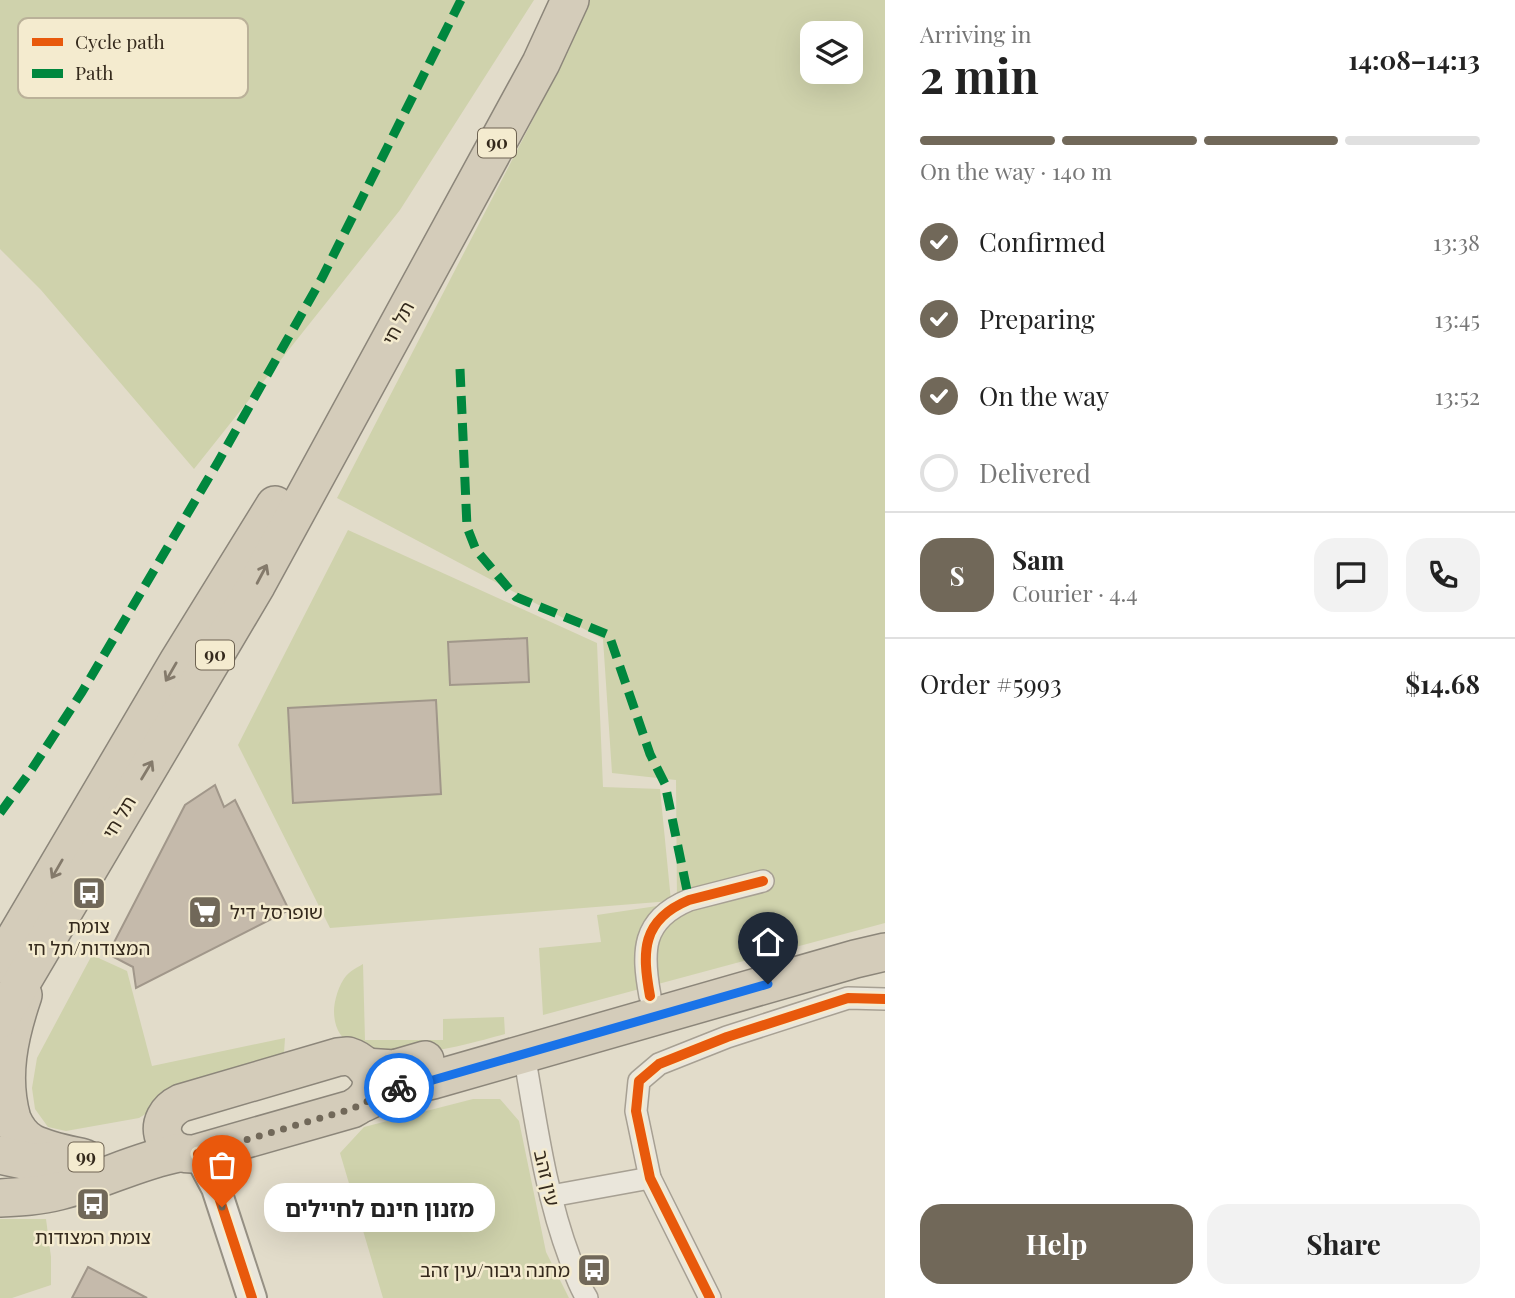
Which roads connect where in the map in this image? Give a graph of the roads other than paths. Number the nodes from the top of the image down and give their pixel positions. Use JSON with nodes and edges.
{"nodes":[{"id":1,"x":570,"y":0,"type":"edge"},
{"id":2,"x":763,"y":881,"type":"dead end"},
{"id":3,"x":885,"y":933,"type":"edge"},
{"id":4,"x":885,"y":952,"type":"edge"},
{"id":5,"x":16,"y":964,"type":"edge"},
{"id":6,"x":650,"y":996,"type":"junction"},
{"id":7,"x":885,"y":999,"type":"edge"},
{"id":8,"x":0,"y":1019,"type":"edge"},
{"id":9,"x":524,"y":1054,"type":"junction"},
{"id":10,"x":365,"y":1067,"type":"junction"},
{"id":11,"x":363,"y":1103,"type":"junction"},
{"id":12,"x":163,"y":1119,"type":"junction"},
{"id":13,"x":199,"y":1151,"type":"junction"},
{"id":14,"x":0,"y":1155,"type":"edge"},
{"id":15,"x":84,"y":1158,"type":"junction"},
{"id":16,"x":650,"y":1178,"type":"junction"},
{"id":17,"x":551,"y":1196,"type":"junction"},
{"id":18,"x":5,"y":1197,"type":"edge"},
{"id":19,"x":252,"y":1298,"type":"edge"},
{"id":20,"x":587,"y":1298,"type":"edge"},
{"id":21,"x":710,"y":1298,"type":"edge"}],
"edges":[{"from":1,"to":5,"type":"highway","name":"תל חי","number":"90"},
{"from":2,"to":6,"type":"street"},
{"from":3,"to":6,"type":"highway","number":"99"},
{"from":4,"to":9,"type":"highway","number":"99"},
{"from":5,"to":8,"type":"highway","name":"תל חי","number":"90"},
{"from":5,"to":15,"type":"highway"},
{"from":6,"to":10,"type":"highway","number":"99"},
{"from":7,"to":16,"type":"street"},
{"from":9,"to":11,"type":"highway","number":"99"},
{"from":9,"to":17,"type":"street","name":"עין זהב"},
{"from":10,"to":11,"type":"highway"},
{"from":10,"to":12,"type":"highway","number":"99"},
{"from":11,"to":13,"type":"highway","number":"99"},
{"from":12,"to":13,"type":"highway"},
{"from":12,"to":15,"type":"highway","number":"99"},
{"from":13,"to":18,"type":"highway","number":"99"},
{"from":13,"to":19,"type":"street"},
{"from":14,"to":15,"type":"highway","number":"99"},
{"from":16,"to":17,"type":"street"},
{"from":16,"to":21,"type":"street"},
{"from":17,"to":20,"type":"street","name":"עין זהב"}]}
